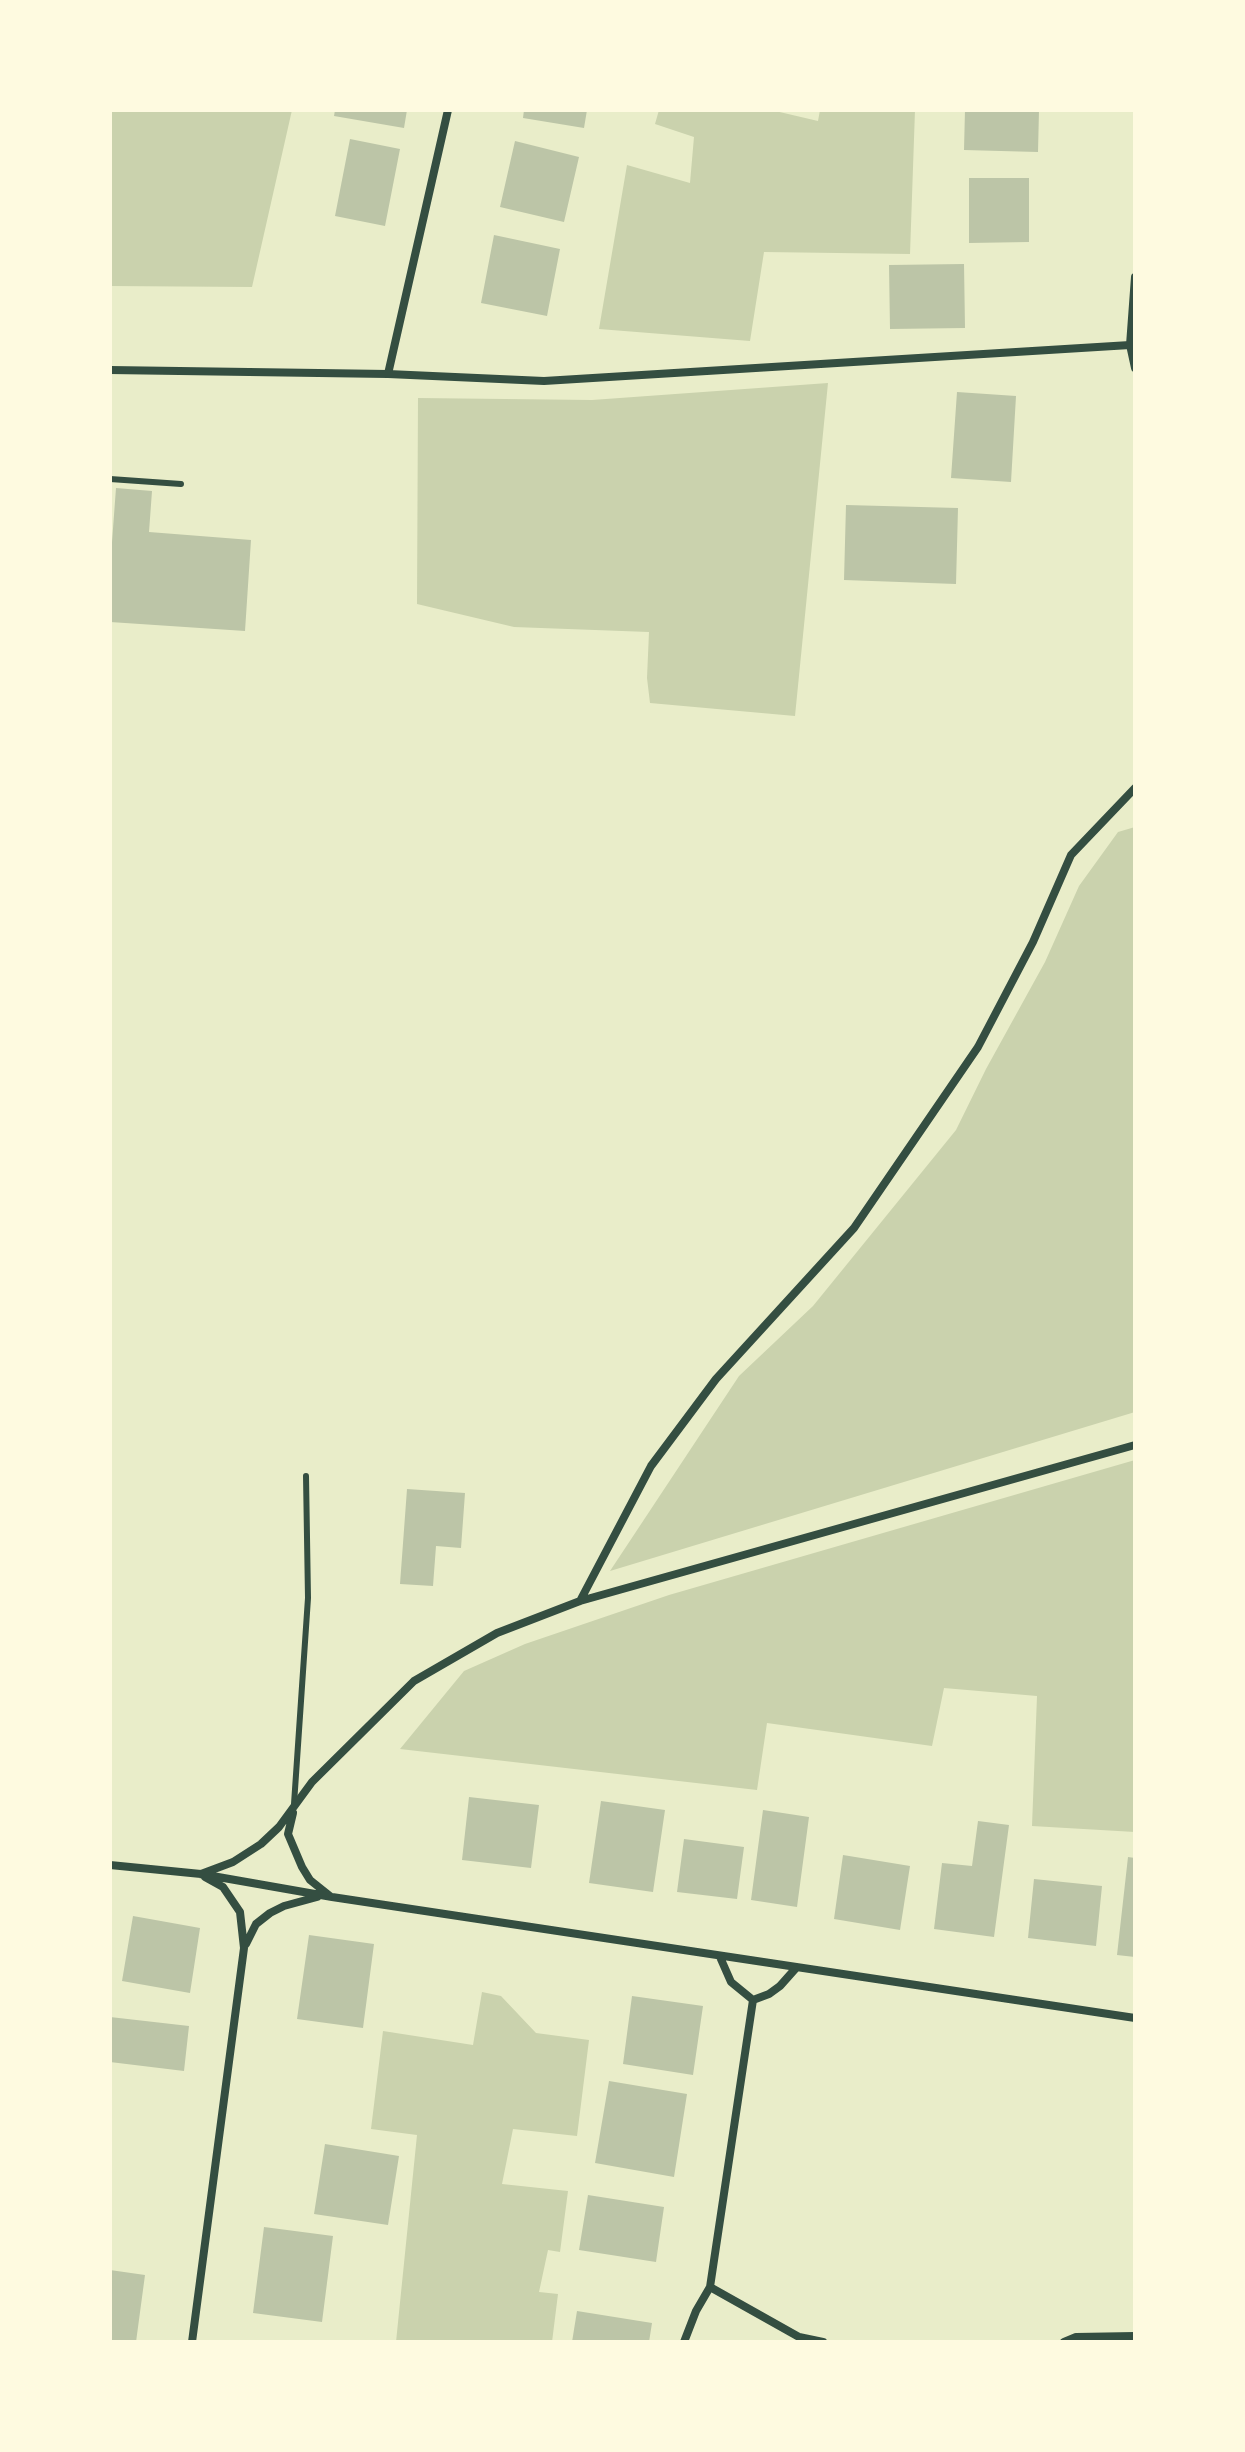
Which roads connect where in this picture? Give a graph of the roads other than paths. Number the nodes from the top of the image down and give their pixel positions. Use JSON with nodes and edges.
{"nodes":[{"id":1,"x":448,"y":110,"type":"edge"},
{"id":2,"x":1135,"y":277,"type":"edge"},
{"id":3,"x":1133,"y":321,"type":"edge"},
{"id":4,"x":1130,"y":345,"type":"junction"},
{"id":5,"x":1135,"y":368,"type":"edge"},
{"id":6,"x":110,"y":370,"type":"edge"},
{"id":7,"x":388,"y":374,"type":"junction"},
{"id":8,"x":110,"y":479,"type":"edge"},
{"id":9,"x":181,"y":484,"type":"dead end"},
{"id":10,"x":1135,"y":788,"type":"edge"},
{"id":11,"x":1135,"y":1445,"type":"edge"},
{"id":12,"x":306,"y":1476,"type":"dead end"},
{"id":13,"x":580,"y":1601,"type":"junction"},
{"id":14,"x":294,"y":1808,"type":"junction"},
{"id":15,"x":110,"y":1865,"type":"edge"},
{"id":16,"x":201,"y":1874,"type":"junction"},
{"id":17,"x":327,"y":1896,"type":"junction"},
{"id":18,"x":244,"y":1948,"type":"junction"},
{"id":19,"x":720,"y":1957,"type":"junction"},
{"id":20,"x":796,"y":1968,"type":"junction"},
{"id":21,"x":753,"y":2000,"type":"junction"},
{"id":22,"x":1135,"y":2018,"type":"edge"},
{"id":23,"x":710,"y":2287,"type":"junction"},
{"id":24,"x":1135,"y":2336,"type":"edge"},
{"id":25,"x":192,"y":2342,"type":"edge"},
{"id":26,"x":684,"y":2342,"type":"edge"},
{"id":27,"x":823,"y":2342,"type":"edge"},
{"id":28,"x":1064,"y":2342,"type":"edge"}],
"edges":[{"from":1,"to":7,"type":"street"},
{"from":2,"to":3,"type":"street"},
{"from":3,"to":4,"type":"street"},
{"from":4,"to":5,"type":"street"},
{"from":4,"to":7,"type":"street"},
{"from":6,"to":7,"type":"street"},
{"from":8,"to":9,"type":"lane"},
{"from":10,"to":13,"type":"street"},
{"from":11,"to":13,"type":"street"},
{"from":12,"to":14,"type":"lane"},
{"from":13,"to":14,"type":"street"},
{"from":14,"to":16,"type":"street"},
{"from":14,"to":17,"type":"street"},
{"from":15,"to":16,"type":"street"},
{"from":16,"to":17,"type":"street"},
{"from":16,"to":18,"type":"street"},
{"from":17,"to":18,"type":"street"},
{"from":17,"to":19,"type":"street"},
{"from":18,"to":25,"type":"street"},
{"from":19,"to":20,"type":"street"},
{"from":19,"to":21,"type":"street"},
{"from":20,"to":21,"type":"street"},
{"from":20,"to":22,"type":"street"},
{"from":21,"to":23,"type":"street"},
{"from":23,"to":26,"type":"street"},
{"from":23,"to":27,"type":"street"},
{"from":24,"to":28,"type":"street"}]}
